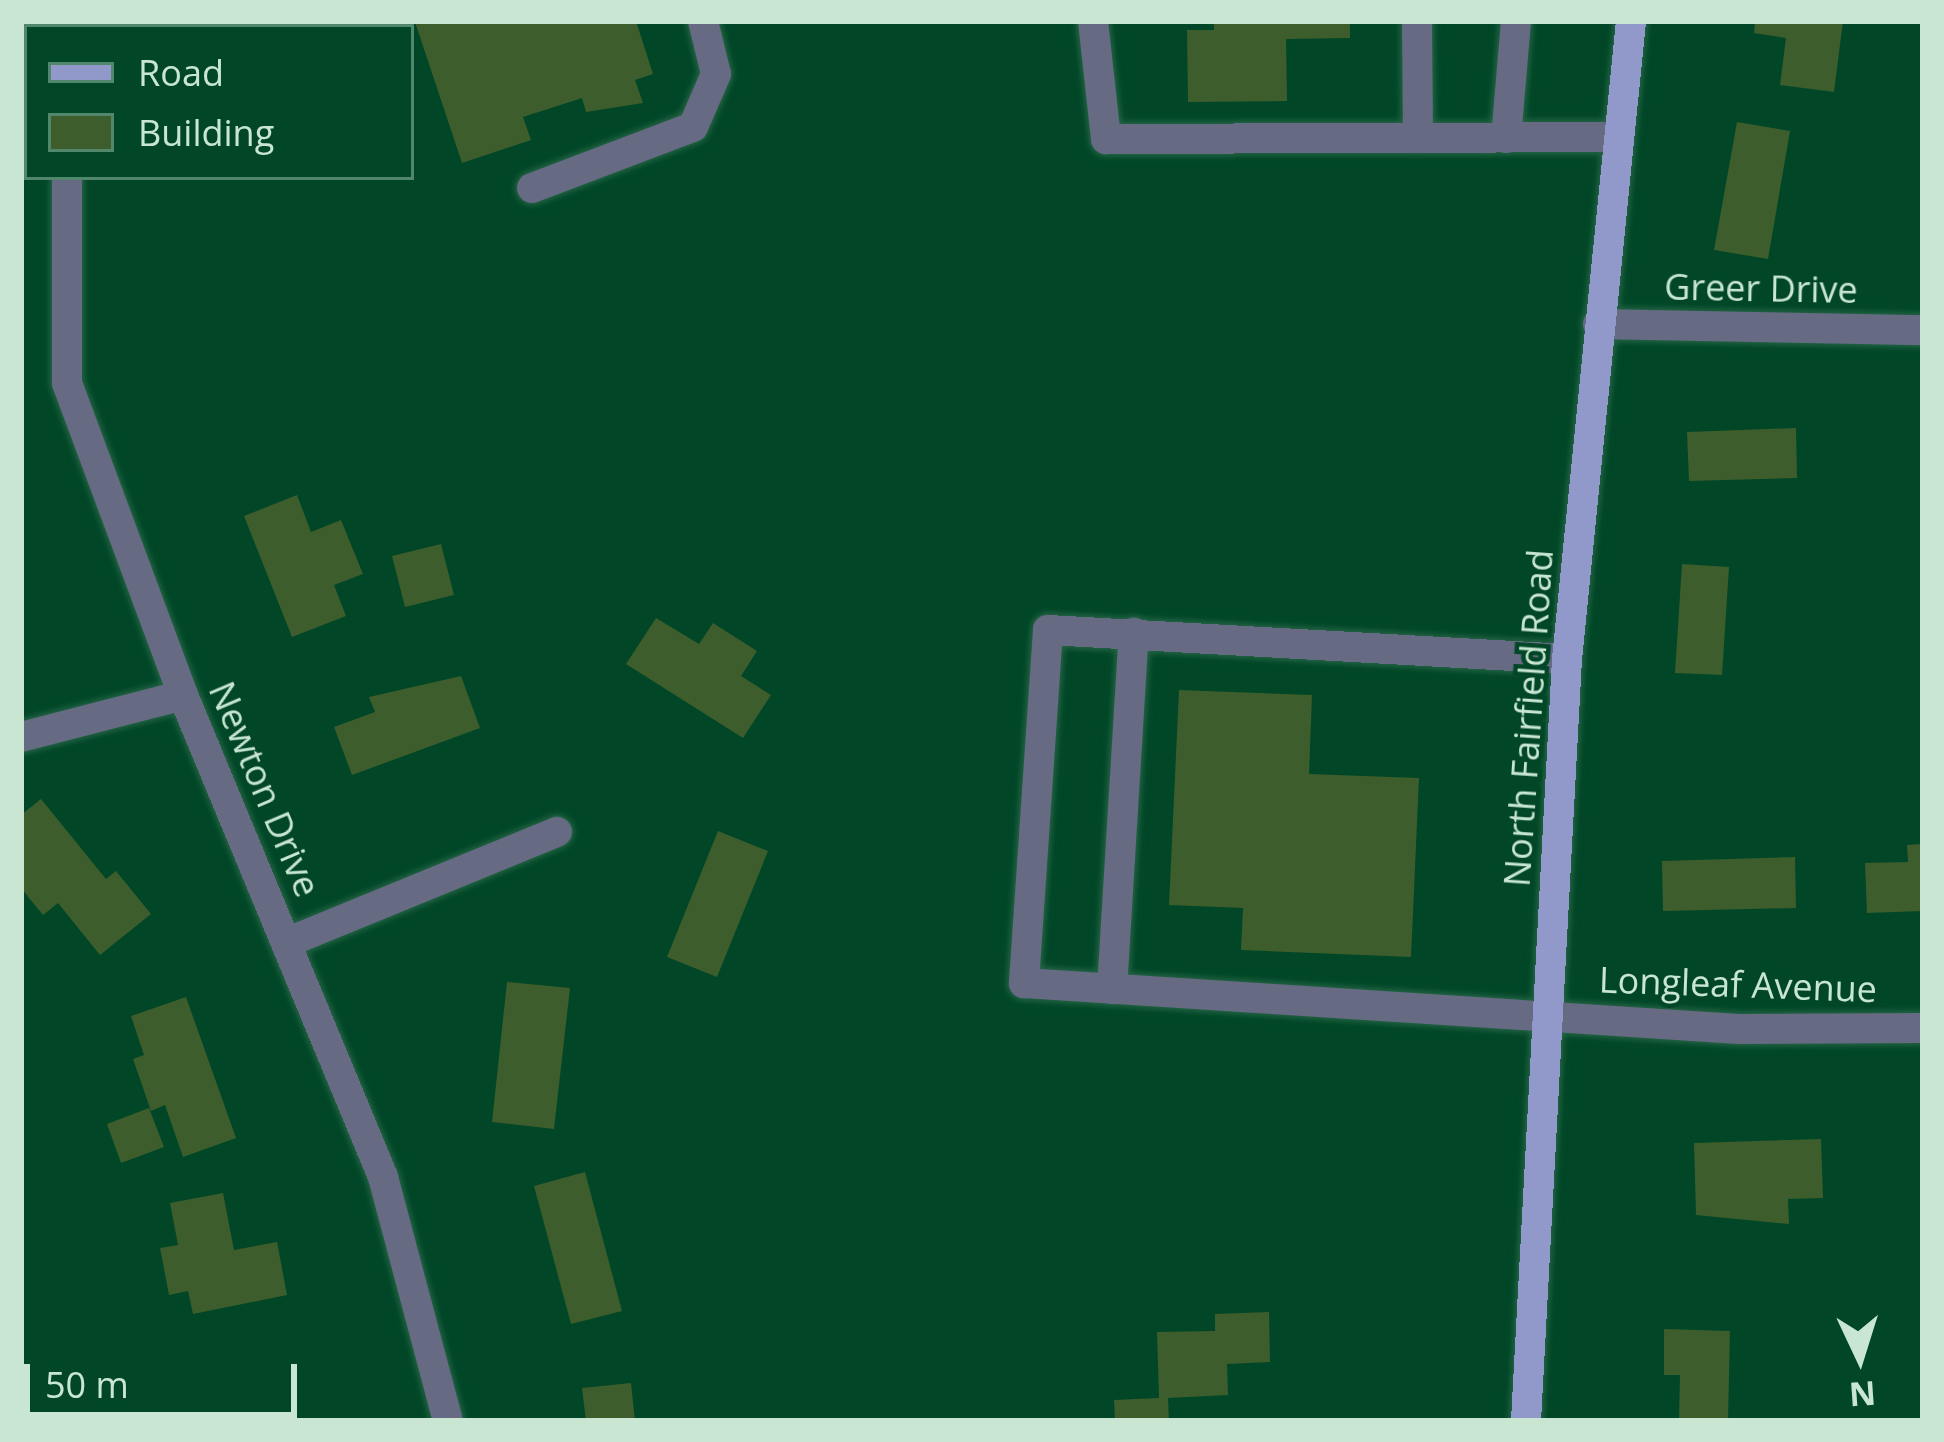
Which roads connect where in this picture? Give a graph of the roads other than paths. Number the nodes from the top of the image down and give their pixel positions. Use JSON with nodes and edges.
{"nodes":[{"id":1,"x":704,"y":21,"type":"edge"},
{"id":2,"x":1093,"y":21,"type":"edge"},
{"id":3,"x":1417,"y":21,"type":"edge"},
{"id":4,"x":1516,"y":21,"type":"edge"},
{"id":5,"x":1631,"y":21,"type":"edge"},
{"id":6,"x":1618,"y":136,"type":"junction"},
{"id":7,"x":1418,"y":138,"type":"junction"},
{"id":8,"x":1506,"y":138,"type":"junction"},
{"id":9,"x":67,"y":180,"type":"edge"},
{"id":10,"x":532,"y":188,"type":"dead end"},
{"id":11,"x":1598,"y":324,"type":"junction"},
{"id":12,"x":1923,"y":330,"type":"edge"},
{"id":13,"x":1134,"y":633,"type":"junction"},
{"id":14,"x":1568,"y":659,"type":"junction"},
{"id":15,"x":183,"y":694,"type":"junction"},
{"id":16,"x":21,"y":737,"type":"edge"},
{"id":17,"x":557,"y":832,"type":"dead end"},
{"id":18,"x":286,"y":943,"type":"junction"},
{"id":19,"x":1112,"y":988,"type":"junction"},
{"id":20,"x":1550,"y":1017,"type":"junction"},
{"id":21,"x":1923,"y":1028,"type":"edge"},
{"id":22,"x":448,"y":1421,"type":"edge"},
{"id":23,"x":1526,"y":1421,"type":"edge"}],
"edges":[{"from":1,"to":10,"type":"street"},
{"from":2,"to":7,"type":"street"},
{"from":3,"to":7,"type":"street"},
{"from":4,"to":8,"type":"street"},
{"from":5,"to":6,"type":"main road","name":"North Fairfield Road"},
{"from":6,"to":8,"type":"street"},
{"from":6,"to":11,"type":"main road","name":"North Fairfield Road"},
{"from":7,"to":8,"type":"street"},
{"from":9,"to":15,"type":"street","name":"Newton Drive"},
{"from":11,"to":12,"type":"street","name":"Greer Drive"},
{"from":11,"to":14,"type":"main road","name":"North Fairfield Road"},
{"from":13,"to":14,"type":"street"},
{"from":13,"to":19,"type":"street"},
{"from":13,"to":19,"type":"street","name":"Longleaf Avenue"},
{"from":14,"to":20,"type":"main road","name":"North Fairfield Road"},
{"from":15,"to":16,"type":"street"},
{"from":15,"to":18,"type":"street","name":"Newton Drive"},
{"from":17,"to":18,"type":"street"},
{"from":18,"to":22,"type":"street","name":"Newton Drive"},
{"from":19,"to":20,"type":"street","name":"Longleaf Avenue"},
{"from":20,"to":21,"type":"street","name":"Longleaf Avenue"},
{"from":20,"to":23,"type":"main road","name":"North Fairfield Road"}]}
